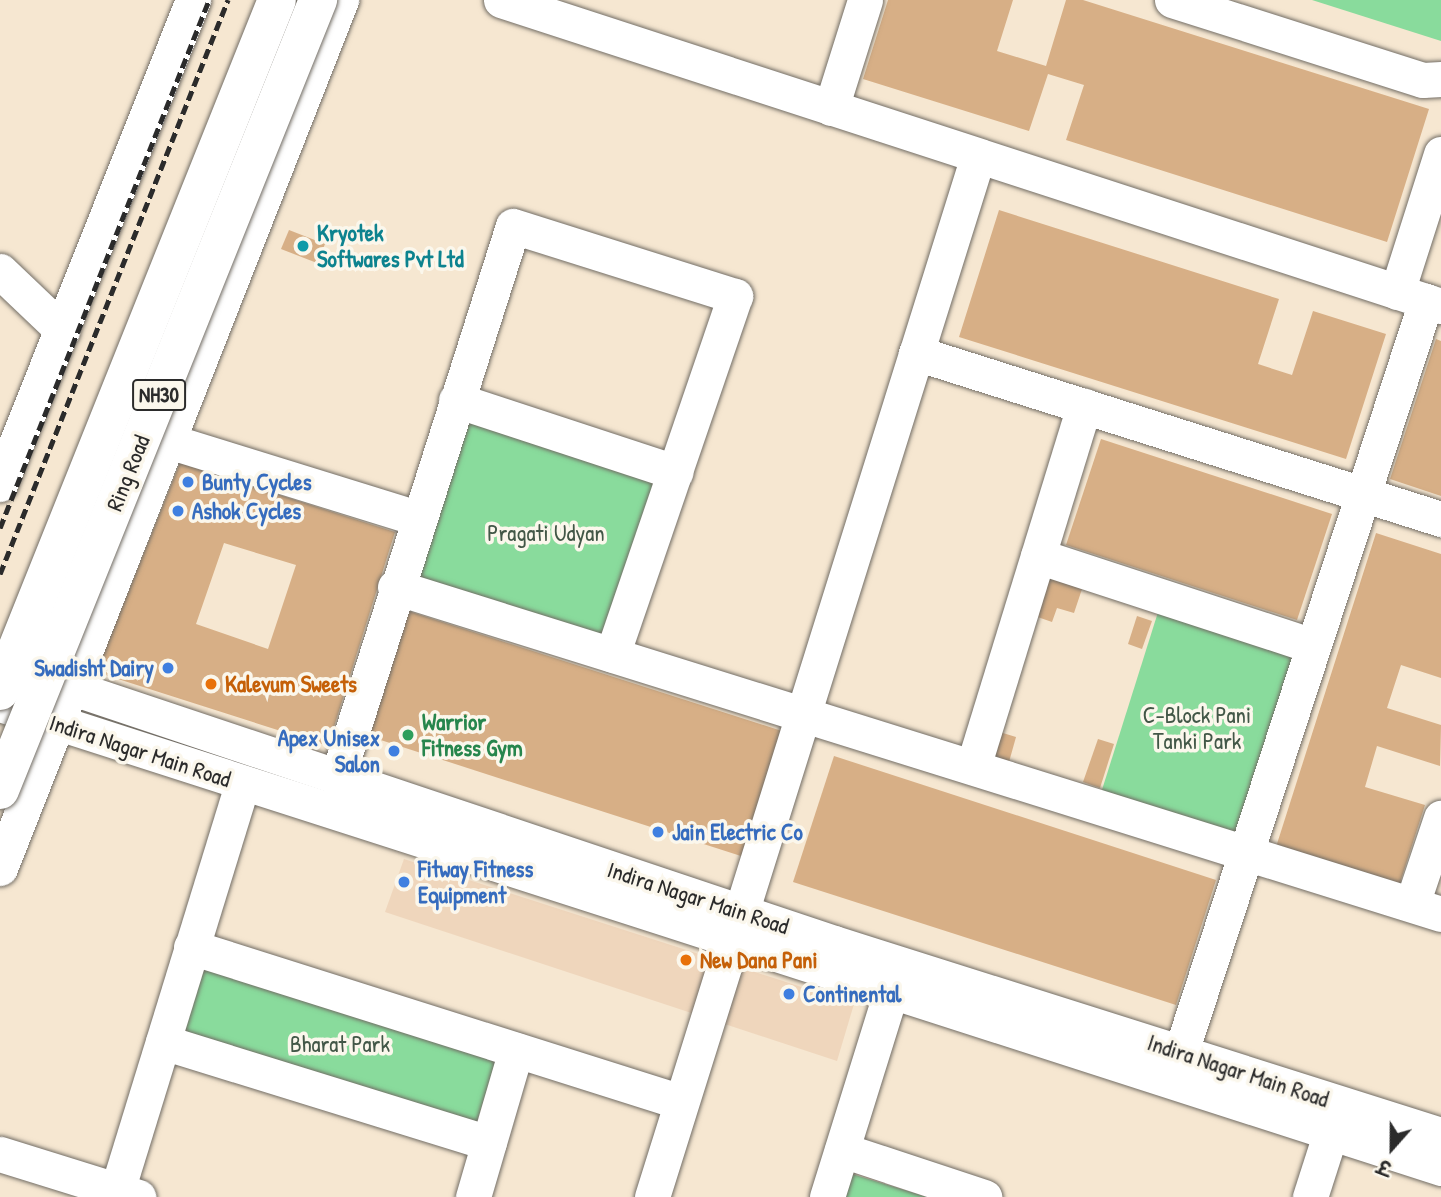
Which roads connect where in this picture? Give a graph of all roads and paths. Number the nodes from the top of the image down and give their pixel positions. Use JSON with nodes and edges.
{"nodes":[{"id":1,"x":193,"y":0,"type":"edge"},
{"id":2,"x":277,"y":0,"type":"edge"},
{"id":3,"x":318,"y":0,"type":"edge"},
{"id":4,"x":341,"y":0,"type":"edge"},
{"id":5,"x":501,"y":0,"type":"edge"},
{"id":6,"x":865,"y":0,"type":"edge"},
{"id":7,"x":1172,"y":0,"type":"edge"},
{"id":8,"x":1254,"y":13,"type":"edge"},
{"id":9,"x":1441,"y":79,"type":"edge"},
{"id":10,"x":831,"y":108,"type":"junction"},
{"id":11,"x":1441,"y":154,"type":"edge"},
{"id":12,"x":978,"y":156,"type":"junction"},
{"id":13,"x":0,"y":271,"type":"edge"},
{"id":14,"x":1421,"y":300,"type":"edge"},
{"id":15,"x":62,"y":330,"type":"junction"},
{"id":16,"x":916,"y":353,"type":"junction"},
{"id":17,"x":456,"y":400,"type":"junction"},
{"id":18,"x":1084,"y":406,"type":"junction"},
{"id":19,"x":165,"y":440,"type":"junction"},
{"id":20,"x":675,"y":472,"type":"junction"},
{"id":21,"x":0,"y":484,"type":"edge"},
{"id":22,"x":1363,"y":494,"type":"junction"},
{"id":23,"x":417,"y":519,"type":"junction"},
{"id":24,"x":1441,"y":519,"type":"edge"},
{"id":25,"x":1038,"y":556,"type":"junction"},
{"id":26,"x":395,"y":587,"type":"junction"},
{"id":27,"x":1313,"y":646,"type":"junction"},
{"id":28,"x":612,"y":654,"type":"junction"},
{"id":29,"x":0,"y":662,"type":"edge"},
{"id":30,"x":69,"y":690,"type":"junction"},
{"id":31,"x":0,"y":691,"type":"edge"},
{"id":32,"x":0,"y":704,"type":"edge"},
{"id":33,"x":802,"y":714,"type":"junction"},
{"id":34,"x":56,"y":724,"type":"junction"},
{"id":35,"x":973,"y":767,"type":"junction"},
{"id":36,"x":337,"y":779,"type":"junction"},
{"id":37,"x":242,"y":784,"type":"junction"},
{"id":38,"x":0,"y":790,"type":"edge"},
{"id":39,"x":1441,"y":818,"type":"edge"},
{"id":40,"x":1246,"y":852,"type":"junction"},
{"id":41,"x":0,"y":868,"type":"edge"},
{"id":42,"x":1426,"y":909,"type":"edge"},
{"id":43,"x":736,"y":926,"type":"junction"},
{"id":44,"x":191,"y":947,"type":"junction"},
{"id":45,"x":891,"y":992,"type":"junction"},
{"id":46,"x":163,"y":1042,"type":"junction"},
{"id":47,"x":516,"y":1050,"type":"junction"},
{"id":48,"x":1181,"y":1052,"type":"junction"},
{"id":49,"x":681,"y":1102,"type":"junction"},
{"id":50,"x":1335,"y":1118,"type":"junction"},
{"id":51,"x":1441,"y":1135,"type":"edge"},
{"id":52,"x":489,"y":1143,"type":"junction"},
{"id":53,"x":842,"y":1150,"type":"junction"},
{"id":54,"x":0,"y":1154,"type":"edge"},
{"id":55,"x":1441,"y":1168,"type":"edge"},
{"id":56,"x":127,"y":1194,"type":"edge"},
{"id":57,"x":473,"y":1197,"type":"edge"},
{"id":58,"x":652,"y":1197,"type":"edge"},
{"id":59,"x":827,"y":1197,"type":"edge"},
{"id":60,"x":984,"y":1197,"type":"edge"},
{"id":61,"x":1310,"y":1197,"type":"edge"}],
"edges":[{"from":1,"to":15,"type":"street"},
{"from":2,"to":31,"type":"highway","name":"Ring Road","number":"NH30","bridge":true},
{"from":3,"to":38,"type":"highway","name":"Ring Road","number":"NH30","bridge":true},
{"from":4,"to":19,"type":"street"},
{"from":5,"to":10,"type":"street"},
{"from":6,"to":10,"type":"street"},
{"from":7,"to":8,"type":"street"},
{"from":8,"to":9,"type":"street"},
{"from":10,"to":12,"type":"street"},
{"from":11,"to":14,"type":"street"},
{"from":12,"to":14,"type":"street"},
{"from":12,"to":16,"type":"street"},
{"from":13,"to":15,"type":"street"},
{"from":14,"to":22,"type":"street"},
{"from":15,"to":21,"type":"street"},
{"from":16,"to":18,"type":"street"},
{"from":16,"to":33,"type":"street"},
{"from":17,"to":20,"type":"street"},
{"from":17,"to":20,"type":"street"},
{"from":17,"to":23,"type":"street"},
{"from":18,"to":22,"type":"street"},
{"from":18,"to":25,"type":"street"},
{"from":19,"to":23,"type":"street"},
{"from":19,"to":30,"type":"street"},
{"from":20,"to":28,"type":"street"},
{"from":22,"to":24,"type":"street"},
{"from":22,"to":27,"type":"street"},
{"from":23,"to":26,"type":"street"},
{"from":25,"to":27,"type":"street"},
{"from":25,"to":35,"type":"street"},
{"from":26,"to":28,"type":"street"},
{"from":26,"to":36,"type":"street"},
{"from":27,"to":40,"type":"street"},
{"from":28,"to":33,"type":"street"},
{"from":29,"to":30,"type":"street","name":"Indira Nagar Main Road"},
{"from":30,"to":34,"type":"street"},
{"from":30,"to":36,"type":"street","name":"Indira Nagar Main Road"},
{"from":32,"to":34,"type":"street","name":"Indira Nagar Main Road"},
{"from":33,"to":35,"type":"street"},
{"from":33,"to":43,"type":"street"},
{"from":34,"to":37,"type":"street","name":"Indira Nagar Main Road"},
{"from":34,"to":41,"type":"street"},
{"from":35,"to":40,"type":"street"},
{"from":36,"to":43,"type":"street","name":"Indira Nagar Main Road"},
{"from":37,"to":43,"type":"street","name":"Indira Nagar Main Road"},
{"from":37,"to":44,"type":"street"},
{"from":39,"to":42,"type":"street"},
{"from":40,"to":42,"type":"street"},
{"from":40,"to":48,"type":"street"},
{"from":43,"to":45,"type":"street","name":"Indira Nagar Main Road"},
{"from":43,"to":48,"type":"street","name":"Indira Nagar Main Road"},
{"from":43,"to":49,"type":"street"},
{"from":44,"to":46,"type":"street"},
{"from":44,"to":47,"type":"street"},
{"from":45,"to":50,"type":"street","name":"Indira Nagar Main Road"},
{"from":45,"to":53,"type":"street"},
{"from":46,"to":52,"type":"street"},
{"from":46,"to":56,"type":"street"},
{"from":47,"to":49,"type":"street"},
{"from":47,"to":52,"type":"street"},
{"from":48,"to":50,"type":"street","name":"Indira Nagar Main Road"},
{"from":49,"to":58,"type":"street"},
{"from":50,"to":51,"type":"street","name":"Indira Nagar Main Road"},
{"from":50,"to":55,"type":"street","name":"Indira Nagar Main Road"},
{"from":50,"to":61,"type":"street"},
{"from":52,"to":57,"type":"street"},
{"from":53,"to":59,"type":"street"},
{"from":53,"to":60,"type":"street"},
{"from":54,"to":56,"type":"street"}]}
